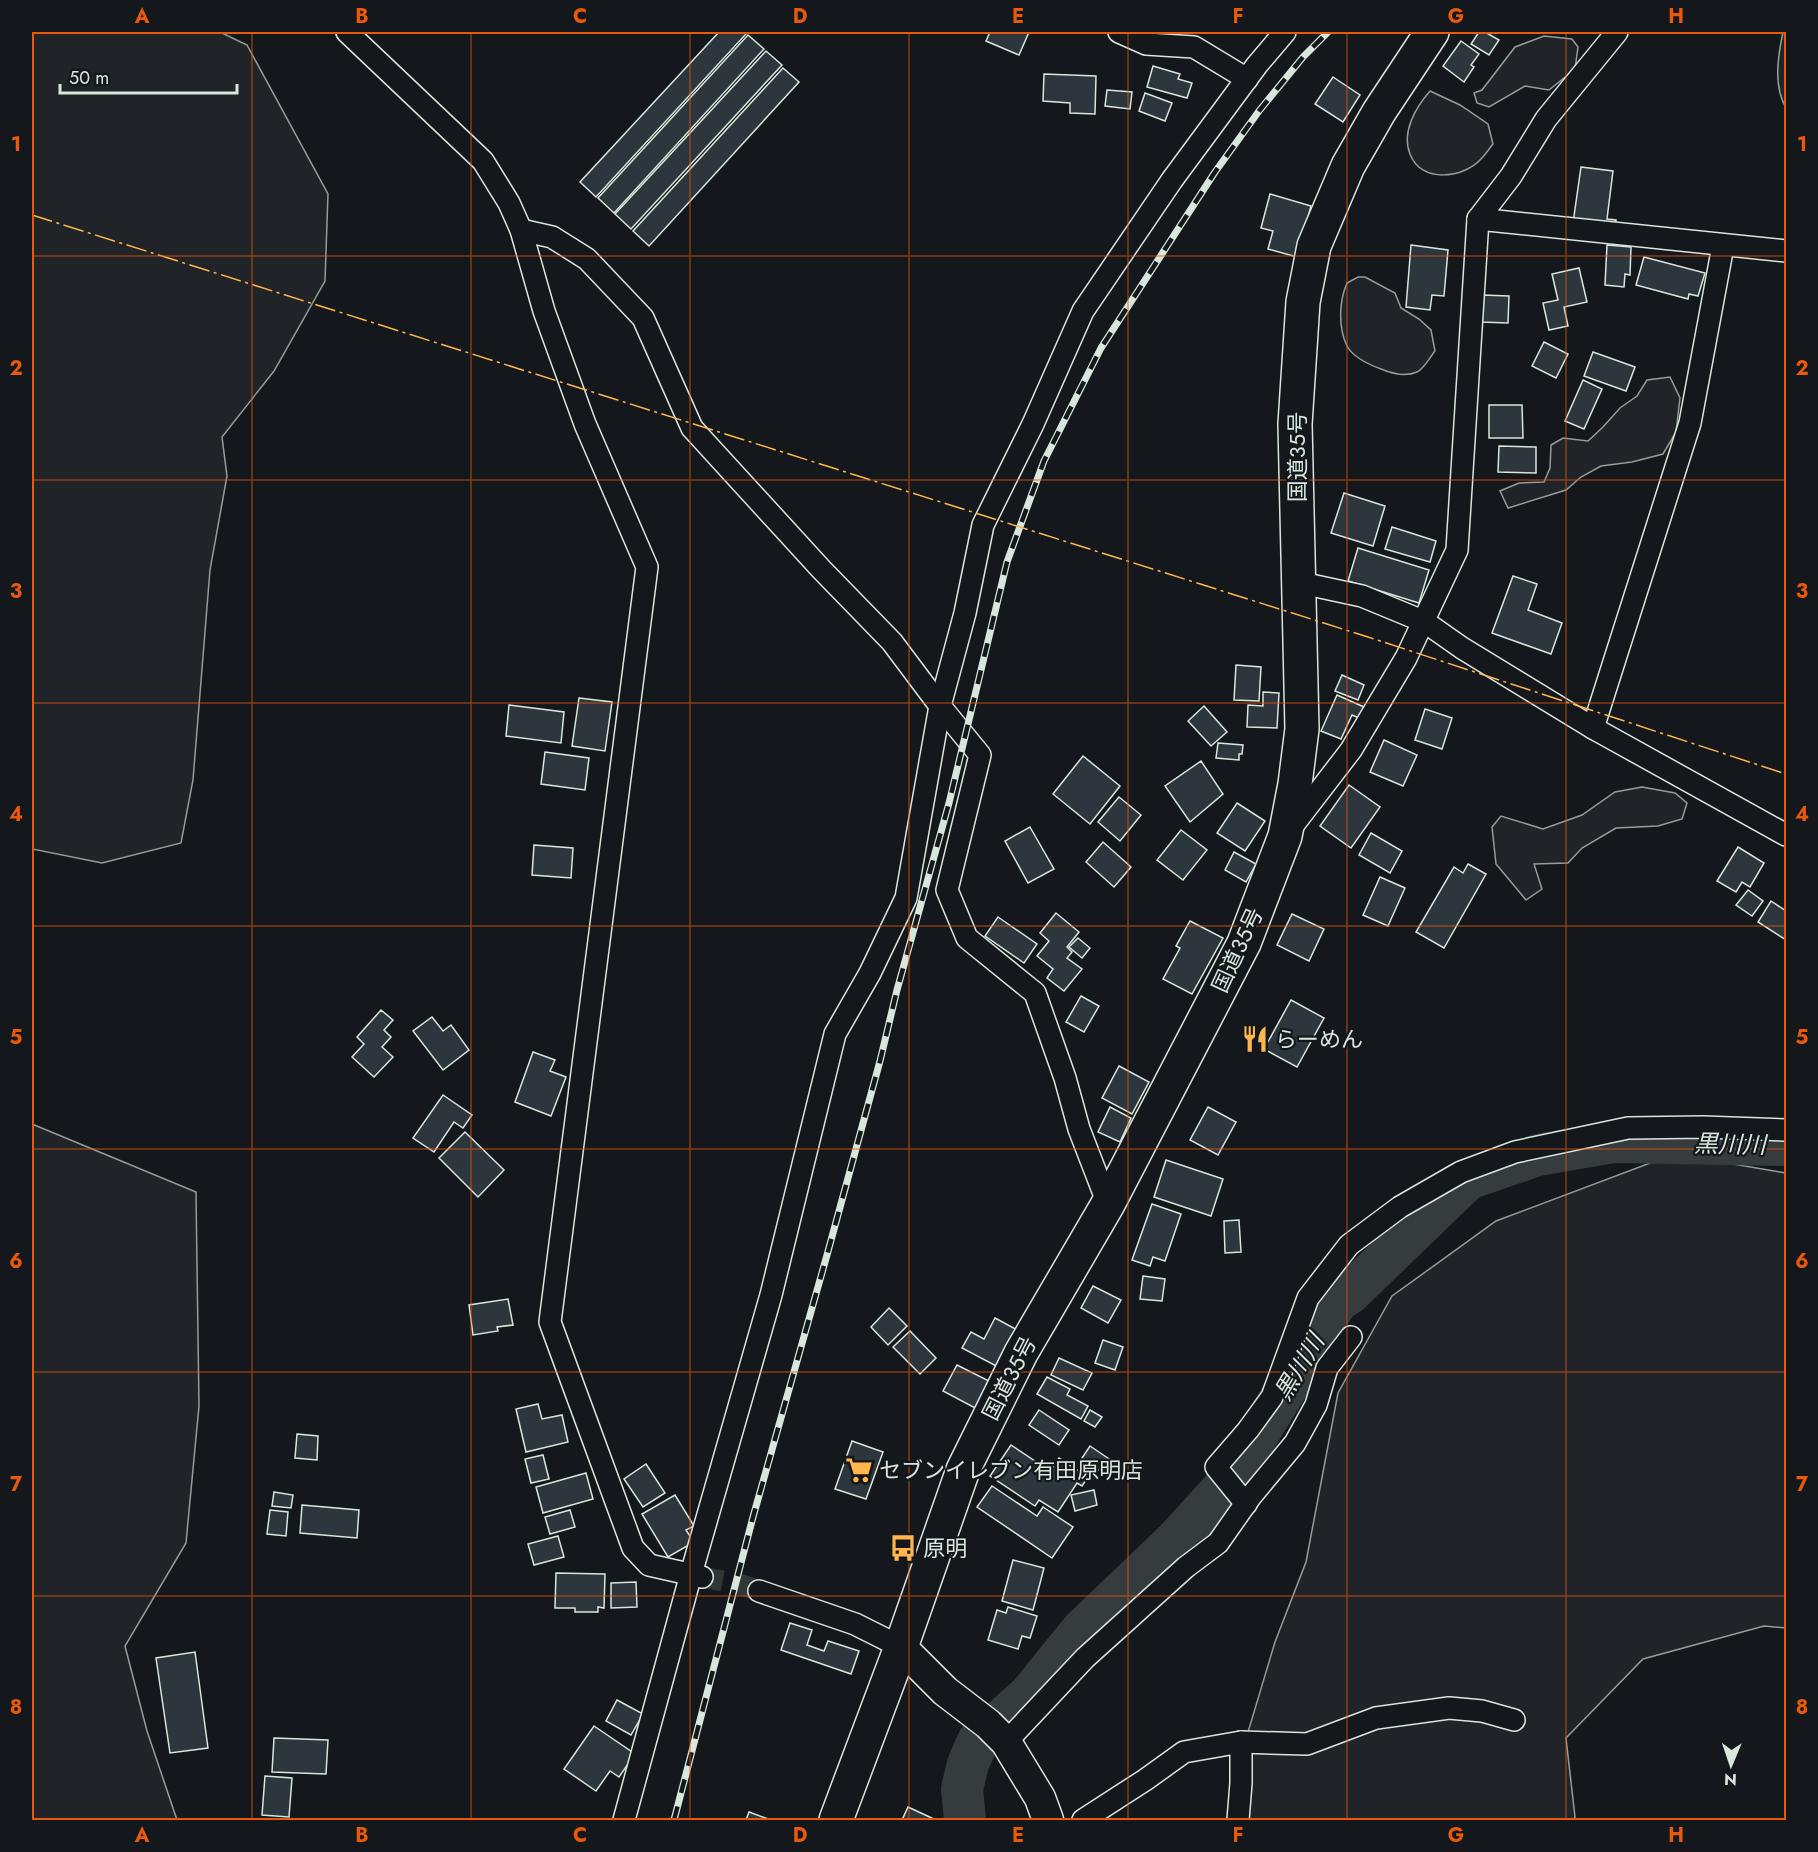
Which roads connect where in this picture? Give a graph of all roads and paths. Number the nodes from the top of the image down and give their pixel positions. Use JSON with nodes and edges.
{"nodes":[{"id":1,"x":347,"y":32,"type":"edge"},
{"id":2,"x":1119,"y":32,"type":"edge"},
{"id":3,"x":1285,"y":32,"type":"edge"},
{"id":4,"x":1432,"y":32,"type":"edge"},
{"id":5,"x":1617,"y":32,"type":"edge"},
{"id":6,"x":1247,"y":79,"type":"junction"},
{"id":7,"x":1478,"y":219,"type":"junction"},
{"id":8,"x":521,"y":230,"type":"junction"},
{"id":9,"x":1723,"y":246,"type":"junction"},
{"id":10,"x":1786,"y":251,"type":"edge"},
{"id":11,"x":1297,"y":582,"type":"junction"},
{"id":12,"x":1425,"y":622,"type":"junction"},
{"id":13,"x":940,"y":706,"type":"junction"},
{"id":14,"x":1593,"y":728,"type":"junction"},
{"id":15,"x":1786,"y":835,"type":"edge"},
{"id":16,"x":1285,"y":836,"type":"junction"},
{"id":17,"x":1786,"y":1130,"type":"edge"},
{"id":18,"x":1108,"y":1204,"type":"junction"},
{"id":19,"x":1351,"y":1337,"type":"dead end"},
{"id":20,"x":1245,"y":1503,"type":"junction"},
{"id":21,"x":696,"y":1576,"type":"junction"},
{"id":22,"x":759,"y":1591,"type":"tunnel mouth"},
{"id":23,"x":901,"y":1647,"type":"junction"},
{"id":24,"x":1514,"y":1720,"type":"dead end"},
{"id":25,"x":1006,"y":1742,"type":"junction"},
{"id":26,"x":1241,"y":1742,"type":"junction"},
{"id":27,"x":624,"y":1821,"type":"edge"},
{"id":28,"x":836,"y":1821,"type":"edge"},
{"id":29,"x":1048,"y":1821,"type":"edge"},
{"id":30,"x":1083,"y":1821,"type":"edge"},
{"id":31,"x":1238,"y":1821,"type":"edge"}],
"edges":[{"from":1,"to":8,"type":"street"},
{"from":2,"to":6,"type":"street"},
{"from":3,"to":6,"type":"street"},
{"from":4,"to":11,"type":"highway","name":"国道35号"},
{"from":5,"to":7,"type":"street"},
{"from":6,"to":13,"type":"street"},
{"from":7,"to":9,"type":"street"},
{"from":7,"to":12,"type":"street"},
{"from":8,"to":13,"type":"street"},
{"from":8,"to":21,"type":"street"},
{"from":9,"to":10,"type":"street"},
{"from":9,"to":14,"type":"street"},
{"from":11,"to":12,"type":"street"},
{"from":11,"to":16,"type":"highway","name":"国道35号"},
{"from":12,"to":14,"type":"street"},
{"from":12,"to":16,"type":"street"},
{"from":13,"to":18,"type":"street"},
{"from":13,"to":21,"type":"street"},
{"from":14,"to":15,"type":"street"},
{"from":16,"to":18,"type":"highway","name":"国道35号"},
{"from":17,"to":20,"type":"street"},
{"from":18,"to":23,"type":"highway","name":"国道35号"},
{"from":19,"to":20,"type":"street"},
{"from":20,"to":25,"type":"street"},
{"from":21,"to":27,"type":"street"},
{"from":22,"to":23,"type":"street"},
{"from":23,"to":25,"type":"street"},
{"from":23,"to":28,"type":"highway","name":"国道35号"},
{"from":24,"to":26,"type":"street"},
{"from":25,"to":29,"type":"street"},
{"from":26,"to":30,"type":"street"},
{"from":26,"to":31,"type":"street"}]}
